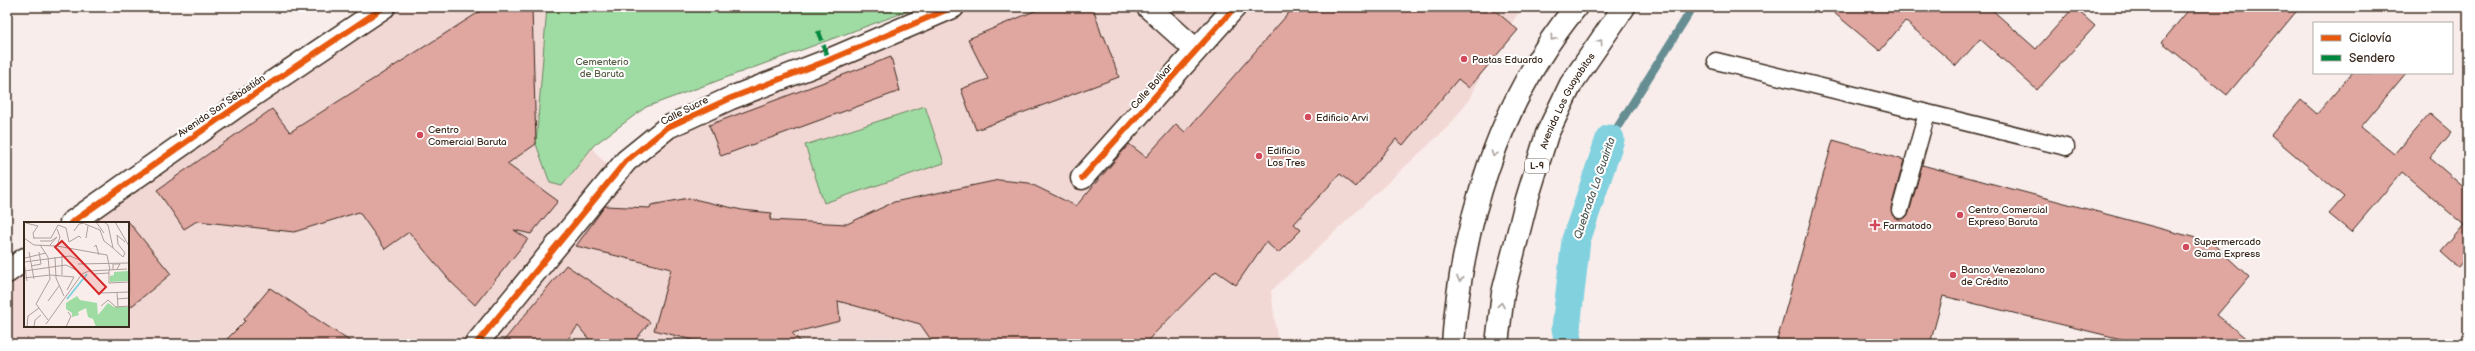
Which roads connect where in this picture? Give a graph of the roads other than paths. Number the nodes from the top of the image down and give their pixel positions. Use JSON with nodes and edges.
{"nodes":[{"id":1,"x":384,"y":7,"type":"edge"},
{"id":2,"x":953,"y":7,"type":"edge"},
{"id":3,"x":1148,"y":7,"type":"edge"},
{"id":4,"x":1235,"y":7,"type":"edge"},
{"id":5,"x":1576,"y":7,"type":"edge"},
{"id":6,"x":1624,"y":7,"type":"edge"},
{"id":7,"x":1196,"y":50,"type":"junction"},
{"id":8,"x":1716,"y":61,"type":"dead end"},
{"id":9,"x":1927,"y":114,"type":"junction"},
{"id":10,"x":2066,"y":147,"type":"dead end"},
{"id":11,"x":1082,"y":178,"type":"dead end"},
{"id":12,"x":1900,"y":210,"type":"dead end"},
{"id":13,"x":72,"y":222,"type":"edge"},
{"id":14,"x":24,"y":259,"type":"edge"},
{"id":15,"x":7,"y":272,"type":"edge"},
{"id":16,"x":476,"y":344,"type":"edge"},
{"id":17,"x":1452,"y":344,"type":"edge"},
{"id":18,"x":1497,"y":344,"type":"edge"}],
"edges":[{"from":1,"to":13,"type":"street","name":"Avenida San Sebastián"},
{"from":2,"to":16,"type":"street","name":"Calle Sucre"},
{"from":3,"to":7,"type":"street"},
{"from":4,"to":7,"type":"street","name":"Calle Bolívar"},
{"from":5,"to":17,"type":"street","one_way":true},
{"from":18,"to":6,"type":"street","name":"Avenida Los Guayabitos","number":"L-9","one_way":true},
{"from":7,"to":11,"type":"street","name":"Calle Bolívar"},
{"from":8,"to":9,"type":"lane"},
{"from":9,"to":10,"type":"lane"},
{"from":9,"to":12,"type":"lane"},
{"from":14,"to":15,"type":"street"}]}
